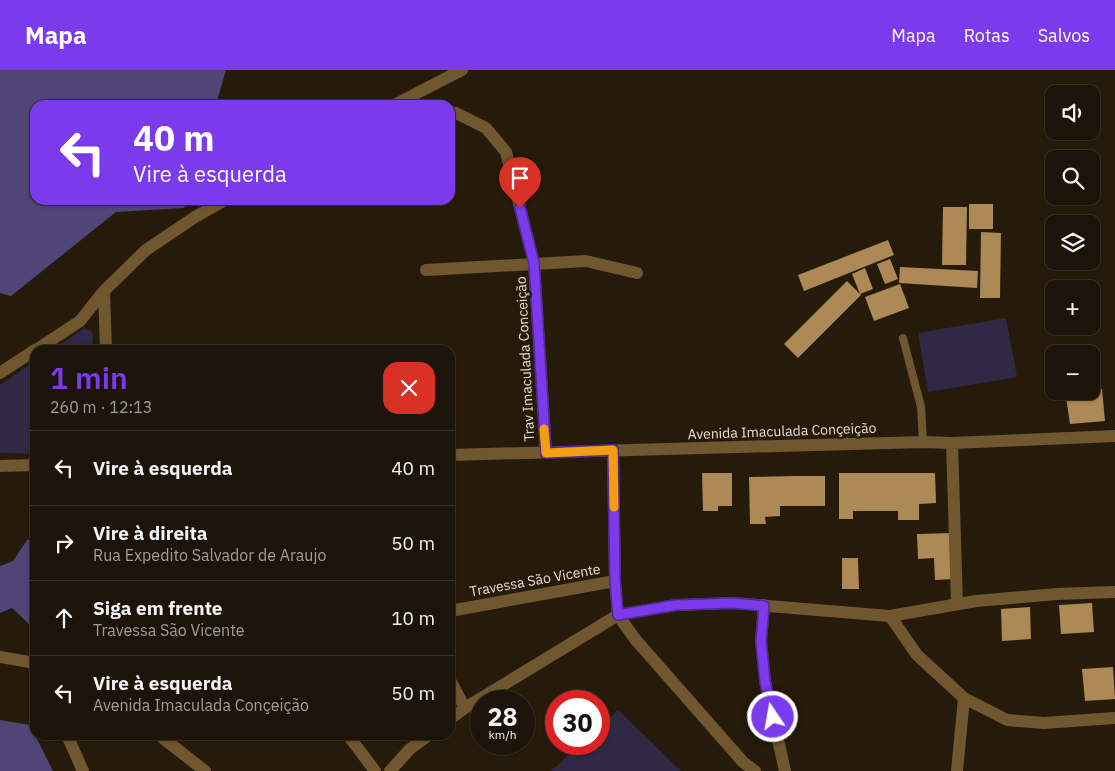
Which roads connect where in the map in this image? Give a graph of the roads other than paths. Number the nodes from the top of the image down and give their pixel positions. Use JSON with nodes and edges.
{"nodes":[{"id":1,"x":462,"y":70,"type":"edge"},
{"id":2,"x":407,"y":100,"type":"edge"},
{"id":3,"x":455,"y":113,"type":"edge"},
{"id":4,"x":216,"y":205,"type":"edge"},
{"id":5,"x":534,"y":263,"type":"junction"},
{"id":6,"x":426,"y":270,"type":"dead end"},
{"id":7,"x":637,"y":273,"type":"dead end"},
{"id":8,"x":104,"y":291,"type":"junction"},
{"id":9,"x":903,"y":338,"type":"dead end"},
{"id":10,"x":43,"y":345,"type":"edge"},
{"id":11,"x":106,"y":345,"type":"edge"},
{"id":12,"x":30,"y":353,"type":"edge"},
{"id":13,"x":0,"y":374,"type":"edge"},
{"id":14,"x":1115,"y":436,"type":"edge"},
{"id":15,"x":923,"y":442,"type":"junction"},
{"id":16,"x":952,"y":442,"type":"junction"},
{"id":17,"x":613,"y":450,"type":"junction"},
{"id":18,"x":546,"y":453,"type":"junction"},
{"id":19,"x":455,"y":455,"type":"edge"},
{"id":20,"x":30,"y":465,"type":"edge"},
{"id":21,"x":0,"y":466,"type":"edge"},
{"id":22,"x":615,"y":581,"type":"junction"},
{"id":23,"x":1115,"y":592,"type":"edge"},
{"id":24,"x":957,"y":604,"type":"junction"},
{"id":25,"x":764,"y":606,"type":"junction"},
{"id":26,"x":455,"y":610,"type":"edge"},
{"id":27,"x":618,"y":615,"type":"junction"},
{"id":28,"x":890,"y":616,"type":"junction"},
{"id":29,"x":0,"y":657,"type":"edge"},
{"id":30,"x":30,"y":662,"type":"edge"},
{"id":31,"x":455,"y":689,"type":"edge"},
{"id":32,"x":964,"y":698,"type":"junction"},
{"id":33,"x":465,"y":708,"type":"junction"},
{"id":34,"x":455,"y":716,"type":"edge"},
{"id":35,"x":1115,"y":718,"type":"edge"},
{"id":36,"x":69,"y":740,"type":"edge"},
{"id":37,"x":165,"y":740,"type":"edge"},
{"id":38,"x":352,"y":740,"type":"edge"},
{"id":39,"x":422,"y":740,"type":"edge"},
{"id":40,"x":83,"y":771,"type":"edge"},
{"id":41,"x":205,"y":771,"type":"edge"},
{"id":42,"x":375,"y":771,"type":"edge"},
{"id":43,"x":390,"y":771,"type":"edge"},
{"id":44,"x":755,"y":771,"type":"edge"},
{"id":45,"x":784,"y":771,"type":"edge"},
{"id":46,"x":957,"y":771,"type":"edge"}],
"edges":[{"from":1,"to":2,"type":"street"},
{"from":3,"to":5,"type":"street","name":"Trav Imaculada Conceição"},
{"from":4,"to":8,"type":"street"},
{"from":5,"to":6,"type":"street","name":"Trav Imaculada Conceição"},
{"from":5,"to":7,"type":"street","name":"Trav Imaculada Conceição"},
{"from":5,"to":18,"type":"street","name":"Trav Imaculada Conceição"},
{"from":8,"to":10,"type":"street"},
{"from":8,"to":11,"type":"street"},
{"from":9,"to":15,"type":"lane"},
{"from":12,"to":13,"type":"street"},
{"from":14,"to":16,"type":"street","name":"Avenida Imaculada Conçeição"},
{"from":15,"to":16,"type":"street","name":"Avenida Imaculada Conçeição"},
{"from":15,"to":17,"type":"street","name":"Avenida Imaculada Conçeição"},
{"from":16,"to":24,"type":"street"},
{"from":17,"to":18,"type":"street","name":"Avenida Imaculada Conçeição"},
{"from":17,"to":22,"type":"street","name":"Travessa São Vicente"},
{"from":18,"to":19,"type":"street","name":"Avenida Imaculada Conçeição"},
{"from":20,"to":21,"type":"street"},
{"from":22,"to":26,"type":"street","name":"Travessa São Vicente"},
{"from":22,"to":27,"type":"street"},
{"from":23,"to":24,"type":"street"},
{"from":24,"to":28,"type":"street"},
{"from":25,"to":27,"type":"street"},
{"from":25,"to":28,"type":"street"},
{"from":25,"to":45,"type":"street"},
{"from":27,"to":33,"type":"street"},
{"from":27,"to":44,"type":"street"},
{"from":28,"to":32,"type":"street"},
{"from":29,"to":30,"type":"street"},
{"from":31,"to":33,"type":"street"},
{"from":32,"to":35,"type":"street"},
{"from":32,"to":46,"type":"street"},
{"from":33,"to":34,"type":"street"},
{"from":36,"to":40,"type":"street"},
{"from":37,"to":41,"type":"street"},
{"from":38,"to":42,"type":"street"},
{"from":39,"to":43,"type":"street"}]}
